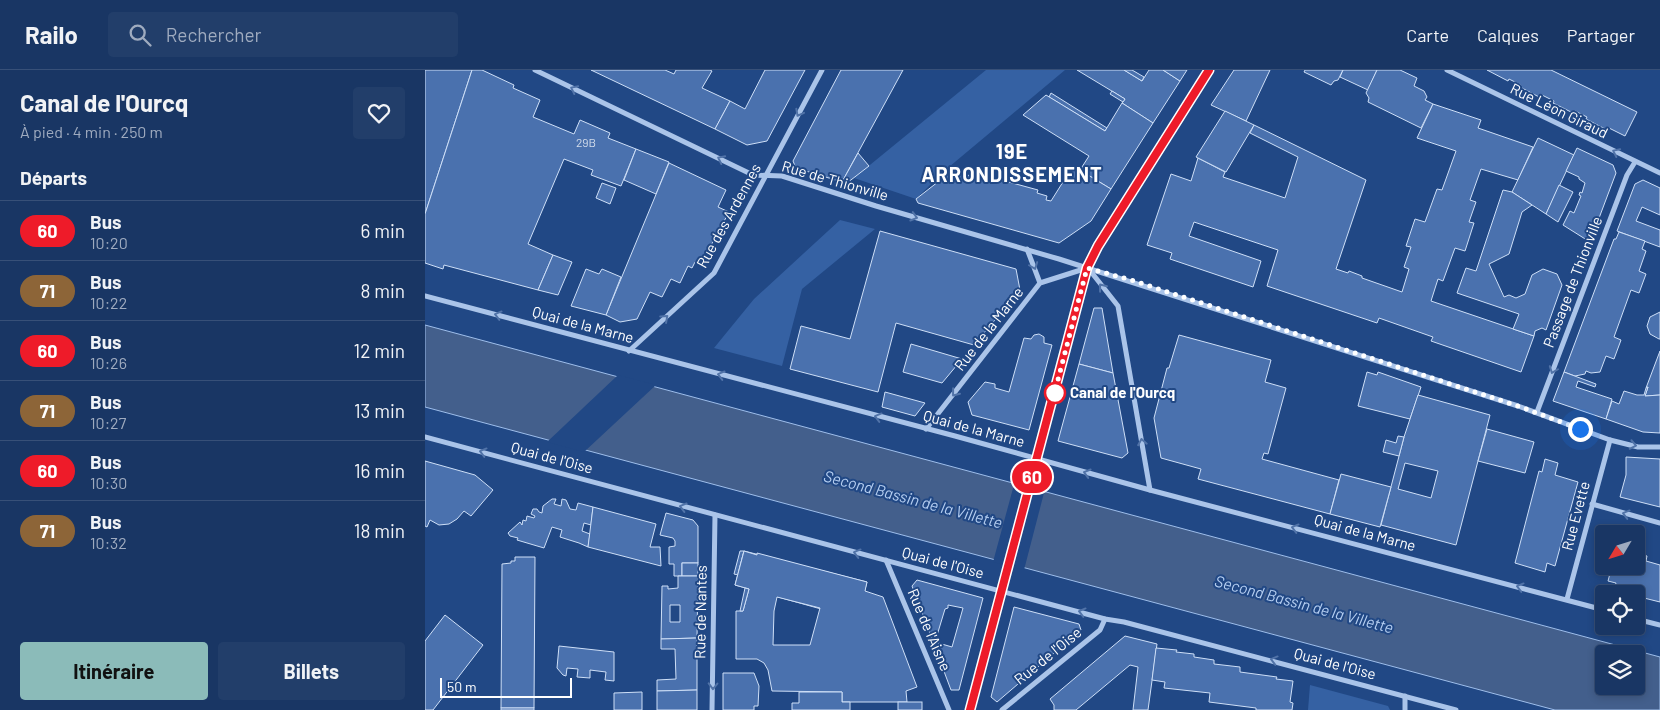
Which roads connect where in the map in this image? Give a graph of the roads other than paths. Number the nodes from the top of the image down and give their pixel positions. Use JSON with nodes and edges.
{"nodes":[{"id":1,"x":535,"y":70,"type":"edge"},
{"id":2,"x":822,"y":70,"type":"edge"},
{"id":3,"x":1209,"y":70,"type":"edge"},
{"id":4,"x":1447,"y":70,"type":"edge"},
{"id":5,"x":1635,"y":162,"type":"junction"},
{"id":6,"x":1660,"y":173,"type":"edge"},
{"id":7,"x":766,"y":175,"type":"junction"},
{"id":8,"x":1027,"y":250,"type":"junction"},
{"id":9,"x":1087,"y":268,"type":"junction"},
{"id":10,"x":1041,"y":284,"type":"junction"},
{"id":11,"x":425,"y":296,"type":"edge"},
{"id":12,"x":629,"y":351,"type":"junction"},
{"id":13,"x":1537,"y":412,"type":"junction"},
{"id":14,"x":926,"y":429,"type":"junction"},
{"id":15,"x":425,"y":437,"type":"edge"},
{"id":16,"x":1610,"y":440,"type":"junction"},
{"id":17,"x":1660,"y":448,"type":"edge"},
{"id":18,"x":1150,"y":490,"type":"junction"},
{"id":19,"x":1592,"y":504,"type":"junction"},
{"id":20,"x":715,"y":515,"type":"junction"},
{"id":21,"x":1660,"y":523,"type":"edge"},
{"id":22,"x":886,"y":560,"type":"junction"},
{"id":23,"x":1567,"y":599,"type":"junction"},
{"id":24,"x":1595,"y":607,"type":"edge"},
{"id":25,"x":1105,"y":618,"type":"junction"},
{"id":26,"x":1645,"y":621,"type":"edge"},
{"id":27,"x":1660,"y":625,"type":"edge"},
{"id":28,"x":1405,"y":696,"type":"junction"},
{"id":29,"x":712,"y":710,"type":"edge"},
{"id":30,"x":949,"y":710,"type":"edge"},
{"id":31,"x":970,"y":710,"type":"edge"},
{"id":32,"x":1002,"y":710,"type":"edge"},
{"id":33,"x":1405,"y":710,"type":"edge"},
{"id":34,"x":1456,"y":710,"type":"edge"}],
"edges":[{"from":7,"to":1,"type":"street","name":"Rue de Thionville","one_way":true},
{"from":2,"to":7,"type":"street","name":"Rue des Ardennes","one_way":true},
{"from":3,"to":9,"type":"street"},
{"from":5,"to":4,"type":"street","name":"Rue Léon Giraud","one_way":true},
{"from":5,"to":6,"type":"street","name":"Rue Léon Giraud"},
{"from":5,"to":13,"type":"street","name":"Passage de Thionville","one_way":true},
{"from":7,"to":8,"type":"street","name":"Rue de Thionville","one_way":true},
{"from":12,"to":7,"type":"street","name":"Rue des Ardennes","one_way":true},
{"from":8,"to":9,"type":"street","name":"Rue de Thionville"},
{"from":8,"to":10,"type":"street","one_way":true},
{"from":9,"to":10,"type":"street","name":"Rue de la Marne"},
{"from":9,"to":13,"type":"street","name":"Rue de Thionville"},
{"from":18,"to":9,"type":"street","one_way":true},
{"from":9,"to":31,"type":"street"},
{"from":10,"to":14,"type":"street","name":"Rue de la Marne","one_way":true},
{"from":12,"to":11,"type":"street","name":"Quai de la Marne","one_way":true},
{"from":14,"to":12,"type":"street","name":"Quai de la Marne","one_way":true},
{"from":13,"to":16,"type":"street","name":"Rue de Thionville"},
{"from":18,"to":14,"type":"street","name":"Quai de la Marne","one_way":true},
{"from":20,"to":15,"type":"street","name":"Quai de l'Oise","one_way":true},
{"from":16,"to":17,"type":"street","name":"Rue de Thionville","one_way":true},
{"from":16,"to":19,"type":"street","name":"Rue Evette"},
{"from":23,"to":18,"type":"street","name":"Quai de la Marne","one_way":true},
{"from":21,"to":19,"type":"street","one_way":true},
{"from":19,"to":23,"type":"street","name":"Rue Evette"},
{"from":22,"to":20,"type":"street","name":"Quai de l'Oise","one_way":true},
{"from":20,"to":29,"type":"street","name":"Rue de Nantes","one_way":true},
{"from":25,"to":22,"type":"street","name":"Quai de l'Oise","one_way":true},
{"from":22,"to":30,"type":"street","name":"Rue de l'Aisne"},
{"from":23,"to":24,"type":"street","name":"Quai de la Marne"},
{"from":28,"to":25,"type":"street","name":"Quai de l'Oise","one_way":true},
{"from":25,"to":32,"type":"street","name":"Rue de l'Oise"},
{"from":26,"to":27,"type":"street"},
{"from":28,"to":33,"type":"street"},
{"from":28,"to":34,"type":"street","name":"Quai de l'Oise"}]}
